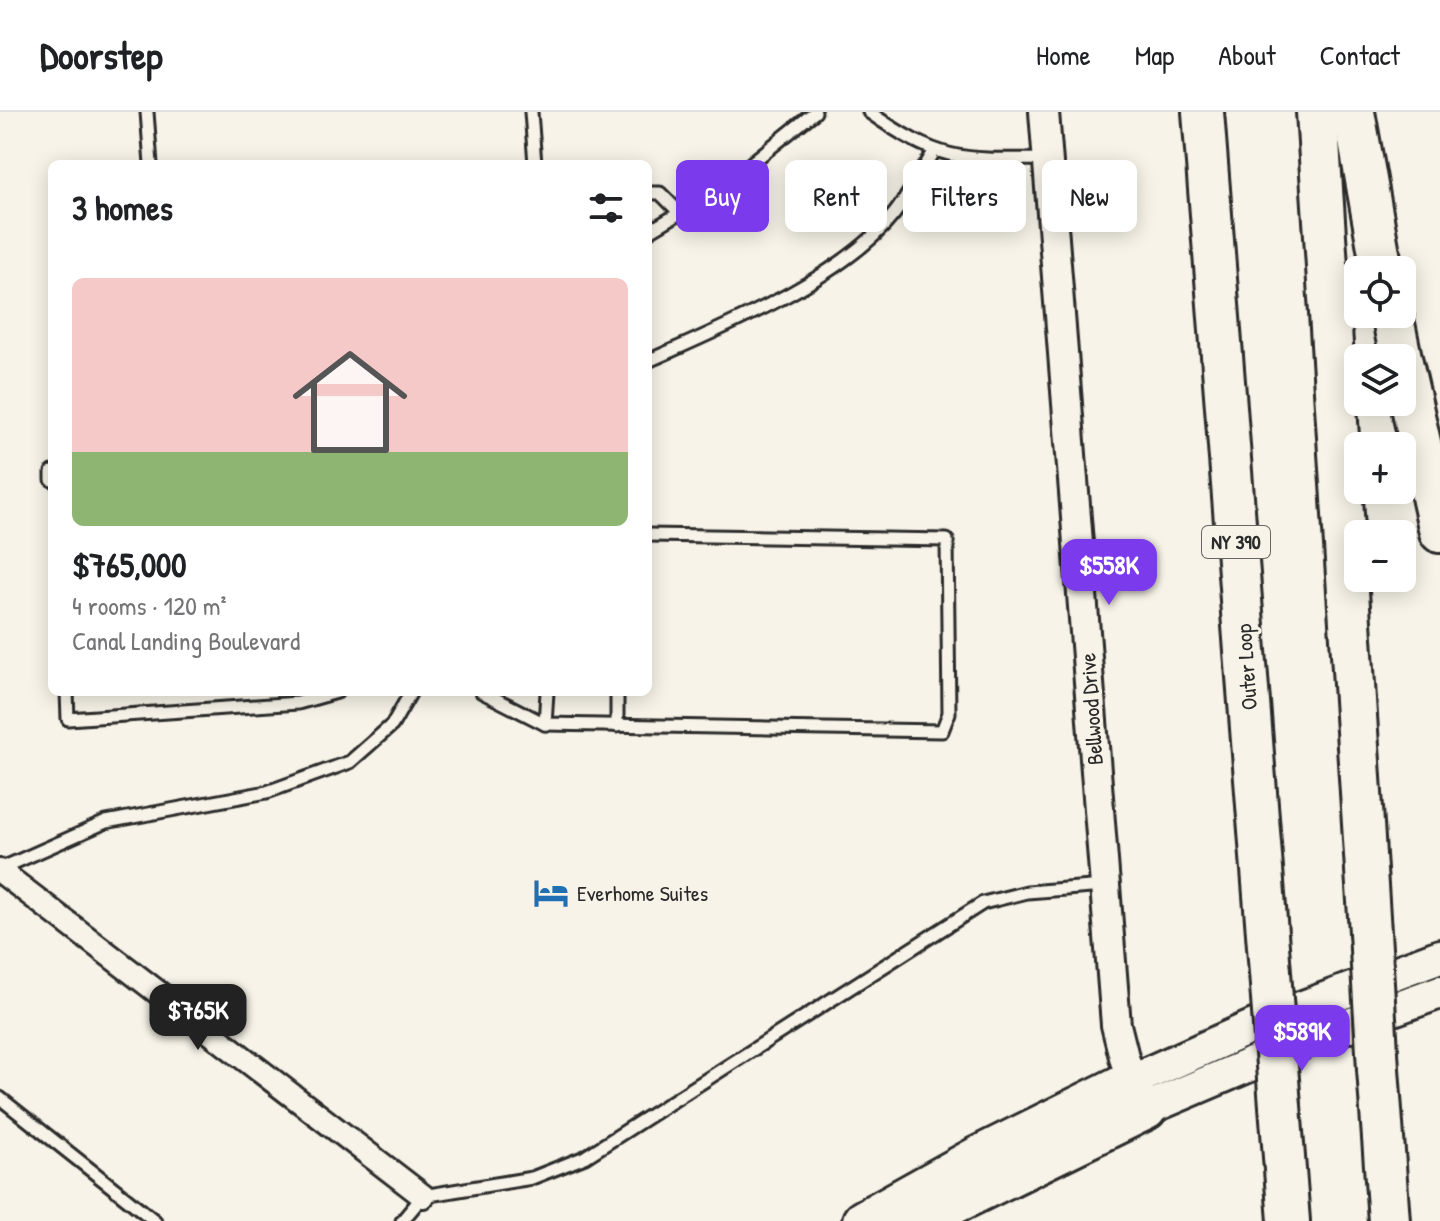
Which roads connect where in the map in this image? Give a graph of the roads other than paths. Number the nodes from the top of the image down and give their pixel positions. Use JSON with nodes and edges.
{"nodes":[{"id":1,"x":147,"y":112,"type":"edge"},
{"id":2,"x":531,"y":112,"type":"edge"},
{"id":3,"x":815,"y":112,"type":"edge"},
{"id":4,"x":869,"y":112,"type":"edge"},
{"id":5,"x":1044,"y":112,"type":"edge"},
{"id":6,"x":1203,"y":112,"type":"edge"},
{"id":7,"x":1317,"y":112,"type":"edge"},
{"id":8,"x":1354,"y":112,"type":"edge"},
{"id":9,"x":934,"y":152,"type":"junction"},
{"id":10,"x":1048,"y":159,"type":"junction"},
{"id":11,"x":151,"y":160,"type":"edge"},
{"id":12,"x":535,"y":160,"type":"edge"},
{"id":13,"x":755,"y":160,"type":"edge"},
{"id":14,"x":652,"y":193,"type":"edge"},
{"id":15,"x":676,"y":209,"type":"edge"},
{"id":16,"x":676,"y":217,"type":"edge"},
{"id":17,"x":652,"y":230,"type":"edge"},
{"id":18,"x":1380,"y":256,"type":"edge"},
{"id":19,"x":652,"y":359,"type":"edge"},
{"id":20,"x":1414,"y":416,"type":"edge"},
{"id":21,"x":1440,"y":532,"type":"edge"},
{"id":22,"x":652,"y":535,"type":"edge"},
{"id":23,"x":67,"y":696,"type":"edge"},
{"id":24,"x":323,"y":696,"type":"edge"},
{"id":25,"x":409,"y":696,"type":"edge"},
{"id":26,"x":490,"y":696,"type":"edge"},
{"id":27,"x":547,"y":696,"type":"edge"},
{"id":28,"x":617,"y":696,"type":"edge"},
{"id":29,"x":545,"y":724,"type":"junction"},
{"id":30,"x":617,"y":726,"type":"junction"},
{"id":31,"x":0,"y":870,"type":"edge"},
{"id":32,"x":1105,"y":886,"type":"junction"},
{"id":33,"x":1440,"y":956,"type":"edge"},
{"id":34,"x":1440,"y":992,"type":"edge"},
{"id":35,"x":1140,"y":1095,"type":"junction"},
{"id":36,"x":0,"y":1098,"type":"edge"},
{"id":37,"x":423,"y":1196,"type":"junction"},
{"id":38,"x":155,"y":1221,"type":"edge"},
{"id":39,"x":402,"y":1221,"type":"edge"},
{"id":40,"x":863,"y":1221,"type":"edge"},
{"id":41,"x":918,"y":1221,"type":"edge"},
{"id":42,"x":1289,"y":1221,"type":"edge"},
{"id":43,"x":1389,"y":1221,"type":"edge"}],
"edges":[{"from":1,"to":11,"type":"lane"},
{"from":2,"to":12,"type":"lane"},
{"from":3,"to":13,"type":"lane"},
{"from":4,"to":9,"type":"lane"},
{"from":5,"to":10,"type":"street","name":"Bellwood Drive"},
{"from":6,"to":42,"type":"highway","name":"Outer Loop","number":"NY 390","bridge":true},
{"from":7,"to":43,"type":"highway","bridge":true},
{"from":8,"to":18,"type":"highway"},
{"from":9,"to":10,"type":"lane"},
{"from":9,"to":19,"type":"lane"},
{"from":10,"to":32,"type":"street","name":"Bellwood Drive"},
{"from":14,"to":15,"type":"lane"},
{"from":16,"to":17,"type":"lane"},
{"from":20,"to":21,"type":"highway"},
{"from":22,"to":30,"type":"lane"},
{"from":23,"to":24,"type":"lane"},
{"from":25,"to":31,"type":"lane"},
{"from":26,"to":29,"type":"lane"},
{"from":27,"to":29,"type":"lane"},
{"from":28,"to":30,"type":"lane"},
{"from":29,"to":30,"type":"lane"},
{"from":31,"to":37,"type":"street"},
{"from":32,"to":35,"type":"street","name":"Bellwood Drive"},
{"from":32,"to":37,"type":"lane"},
{"from":33,"to":35,"type":"main road"},
{"from":34,"to":35,"type":"main road"},
{"from":35,"to":40,"type":"highway"},
{"from":35,"to":41,"type":"highway"},
{"from":36,"to":38,"type":"lane"},
{"from":37,"to":39,"type":"lane"}]}
